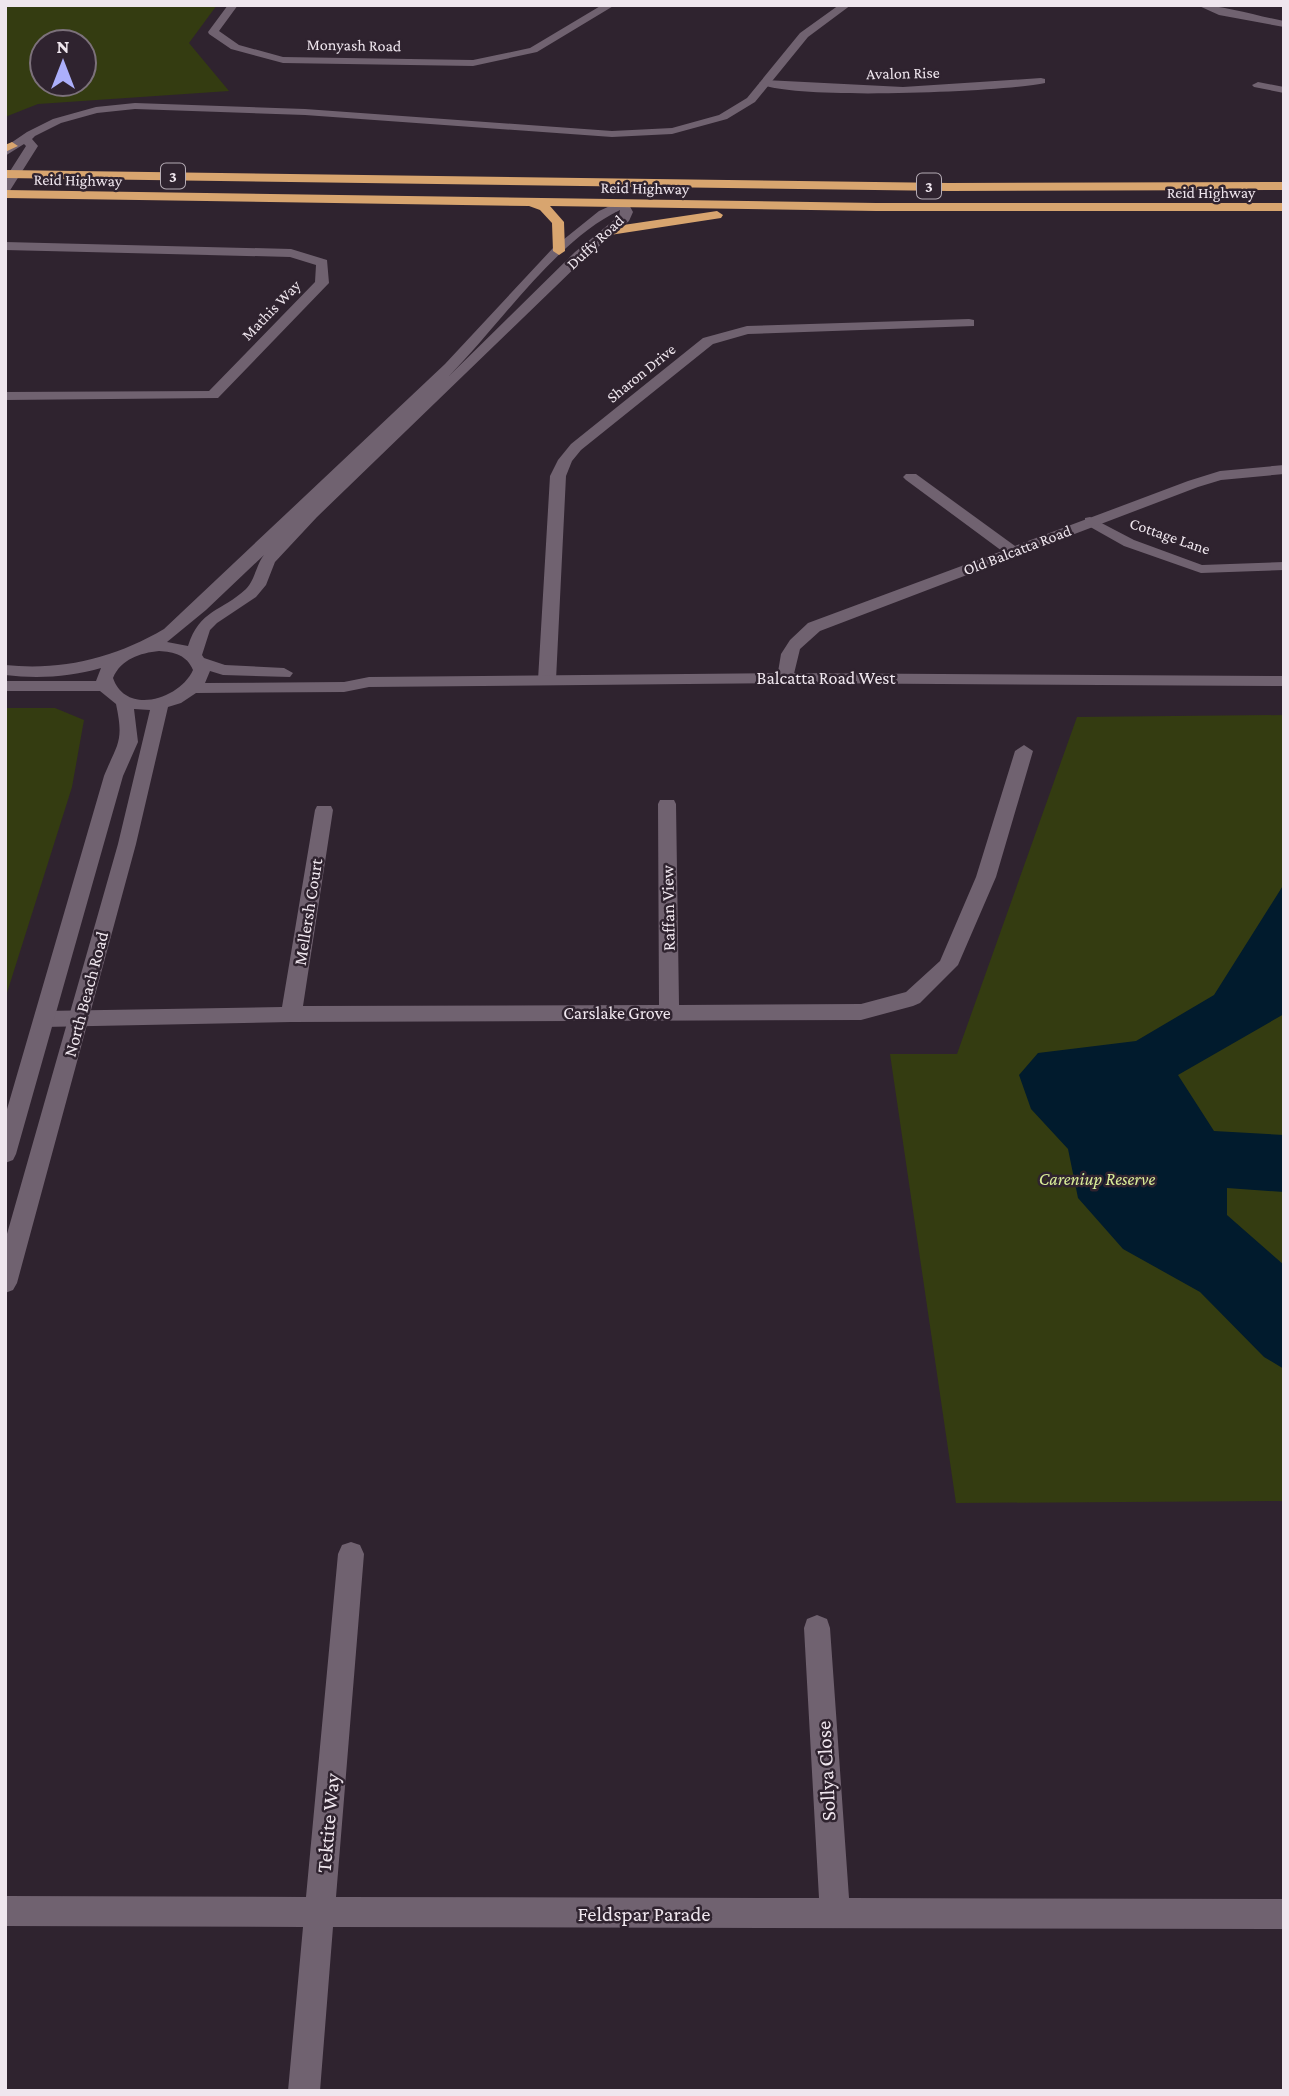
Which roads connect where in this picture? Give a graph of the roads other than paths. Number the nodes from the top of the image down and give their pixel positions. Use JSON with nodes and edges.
{"nodes":[{"id":1,"x":233,"y":5,"type":"edge"},
{"id":2,"x":610,"y":5,"type":"edge"},
{"id":3,"x":846,"y":5,"type":"edge"},
{"id":4,"x":1203,"y":6,"type":"edge"},
{"id":5,"x":1284,"y":24,"type":"edge"},
{"id":6,"x":1041,"y":81,"type":"dead end"},
{"id":7,"x":765,"y":82,"type":"junction"},
{"id":8,"x":1258,"y":85,"type":"dead end"},
{"id":9,"x":1284,"y":90,"type":"edge"},
{"id":10,"x":26,"y":139,"type":"junction"},
{"id":11,"x":7,"y":149,"type":"edge"},
{"id":12,"x":10,"y":174,"type":"edge"},
{"id":13,"x":575,"y":181,"type":"junction"},
{"id":14,"x":698,"y":184,"type":"junction"},
{"id":15,"x":1284,"y":186,"type":"edge"},
{"id":16,"x":5,"y":192,"type":"edge"},
{"id":17,"x":526,"y":203,"type":"junction"},
{"id":18,"x":623,"y":204,"type":"junction"},
{"id":19,"x":876,"y":207,"type":"junction"},
{"id":20,"x":1284,"y":207,"type":"edge"},
{"id":21,"x":610,"y":231,"type":"junction"},
{"id":22,"x":5,"y":246,"type":"edge"},
{"id":23,"x":559,"y":251,"type":"junction"},
{"id":24,"x":969,"y":323,"type":"dead end"},
{"id":25,"x":7,"y":399,"type":"edge"},
{"id":26,"x":1284,"y":468,"type":"edge"},
{"id":27,"x":911,"y":477,"type":"dead end"},
{"id":28,"x":1090,"y":521,"type":"junction"},
{"id":29,"x":1014,"y":552,"type":"junction"},
{"id":30,"x":1284,"y":566,"type":"edge"},
{"id":31,"x":145,"y":648,"type":"junction"},
{"id":32,"x":121,"y":657,"type":"junction"},
{"id":33,"x":197,"y":658,"type":"junction"},
{"id":34,"x":5,"y":670,"type":"edge"},
{"id":35,"x":786,"y":678,"type":"junction"},
{"id":36,"x":548,"y":680,"type":"junction"},
{"id":37,"x":1284,"y":681,"type":"edge"},
{"id":38,"x":369,"y":682,"type":"junction"},
{"id":39,"x":105,"y":686,"type":"junction"},
{"id":40,"x":5,"y":687,"type":"edge"},
{"id":41,"x":193,"y":688,"type":"junction"},
{"id":42,"x":124,"y":702,"type":"junction"},
{"id":43,"x":160,"y":704,"type":"junction"},
{"id":44,"x":1024,"y":751,"type":"dead end"},
{"id":45,"x":667,"y":804,"type":"dead end"},
{"id":46,"x":324,"y":810,"type":"dead end"},
{"id":47,"x":669,"y":1013,"type":"junction"},
{"id":48,"x":291,"y":1014,"type":"junction"},
{"id":49,"x":80,"y":1018,"type":"junction"},
{"id":50,"x":44,"y":1019,"type":"junction"},
{"id":51,"x":5,"y":1154,"type":"edge"},
{"id":52,"x":5,"y":1283,"type":"edge"},
{"id":53,"x":351,"y":1554,"type":"dead end"},
{"id":54,"x":817,"y":1628,"type":"dead end"},
{"id":55,"x":5,"y":1912,"type":"edge"},
{"id":56,"x":320,"y":1913,"type":"junction"},
{"id":57,"x":835,"y":1913,"type":"junction"},
{"id":58,"x":1284,"y":1913,"type":"edge"},
{"id":59,"x":303,"y":2091,"type":"edge"}],
"edges":[{"from":1,"to":2,"type":"street","name":"Monyash Road"},
{"from":3,"to":7,"type":"street"},
{"from":4,"to":5,"type":"street"},
{"from":6,"to":7,"type":"street","name":"Avalon Rise"},
{"from":7,"to":10,"type":"street"},
{"from":8,"to":9,"type":"street"},
{"from":10,"to":11,"type":"street"},
{"from":10,"to":12,"type":"street"},
{"from":12,"to":13,"type":"highway","name":"Reid Highway","number":"3"},
{"from":12,"to":16,"type":"street"},
{"from":13,"to":14,"type":"highway","name":"Reid Highway","number":"3"},
{"from":13,"to":18,"type":"highway"},
{"from":14,"to":15,"type":"highway","name":"Reid Highway","number":"3"},
{"from":14,"to":18,"type":"highway"},
{"from":16,"to":17,"type":"highway","name":"Reid Highway","number":"3"},
{"from":17,"to":18,"type":"highway","name":"Reid Highway","number":"3"},
{"from":17,"to":23,"type":"highway"},
{"from":18,"to":19,"type":"highway","name":"Reid Highway","number":"3"},
{"from":18,"to":21,"type":"street","name":"Duffy Road"},
{"from":18,"to":23,"type":"street","name":"Duffy Road"},
{"from":19,"to":20,"type":"highway","name":"Reid Highway","number":"3"},
{"from":19,"to":21,"type":"highway"},
{"from":21,"to":33,"type":"street","name":"Duffy Road"},
{"from":22,"to":25,"type":"street","name":"Mathis Way"},
{"from":23,"to":31,"type":"street","name":"Duffy Road"},
{"from":24,"to":36,"type":"street","name":"Sharon Drive"},
{"from":26,"to":28,"type":"street","name":"Old Balcatta Road"},
{"from":27,"to":29,"type":"street"},
{"from":28,"to":29,"type":"street","name":"Old Balcatta Road"},
{"from":28,"to":30,"type":"lane","name":"Cottage Lane"},
{"from":29,"to":35,"type":"street","name":"Old Balcatta Road"},
{"from":31,"to":32,"type":"street"},
{"from":31,"to":33,"type":"street"},
{"from":32,"to":34,"type":"street"},
{"from":32,"to":39,"type":"street"},
{"from":33,"to":38,"type":"street","name":"Balcatta Road West"},
{"from":33,"to":41,"type":"street"},
{"from":35,"to":36,"type":"street","name":"Balcatta Road West"},
{"from":35,"to":37,"type":"street","name":"Balcatta Road West"},
{"from":36,"to":38,"type":"street","name":"Balcatta Road West"},
{"from":38,"to":41,"type":"street","name":"Balcatta Road West"},
{"from":39,"to":40,"type":"street"},
{"from":39,"to":42,"type":"street"},
{"from":41,"to":43,"type":"street"},
{"from":42,"to":43,"type":"street"},
{"from":42,"to":50,"type":"street","name":"North Beach Road"},
{"from":43,"to":49,"type":"street","name":"North Beach Road"},
{"from":44,"to":47,"type":"street","name":"Carslake Grove"},
{"from":45,"to":47,"type":"street","name":"Raffan View"},
{"from":46,"to":48,"type":"street","name":"Mellersh Court"},
{"from":47,"to":48,"type":"street","name":"Carslake Grove"},
{"from":48,"to":49,"type":"street","name":"Carslake Grove"},
{"from":49,"to":50,"type":"street","name":"Carslake Grove"},
{"from":49,"to":52,"type":"street","name":"North Beach Road"},
{"from":50,"to":51,"type":"street","name":"North Beach Road"},
{"from":53,"to":56,"type":"street","name":"Tektite Way"},
{"from":54,"to":57,"type":"street","name":"Sollya Close"},
{"from":55,"to":56,"type":"street","name":"Feldspar Parade"},
{"from":56,"to":57,"type":"street","name":"Feldspar Parade"},
{"from":56,"to":59,"type":"street","name":"Tektite Way"},
{"from":57,"to":58,"type":"street","name":"Feldspar Parade"}]}
